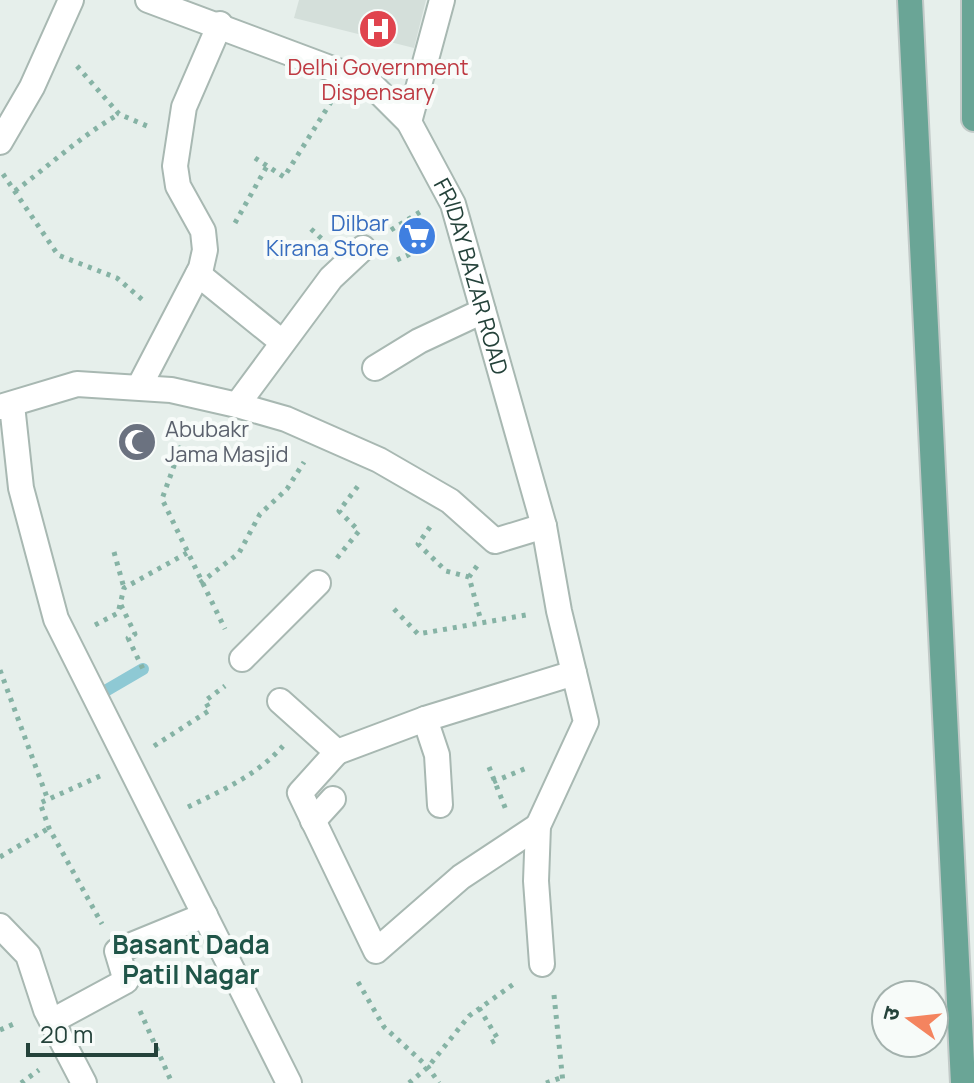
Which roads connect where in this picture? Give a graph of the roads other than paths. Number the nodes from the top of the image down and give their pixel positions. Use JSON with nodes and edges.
{"nodes":[{"id":1,"x":71,"y":0,"type":"edge"},
{"id":2,"x":148,"y":0,"type":"edge"},
{"id":3,"x":442,"y":0,"type":"edge"},
{"id":4,"x":910,"y":0,"type":"edge"},
{"id":5,"x":974,"y":0,"type":"edge"},
{"id":6,"x":220,"y":24,"type":"junction"},
{"id":7,"x":974,"y":119,"type":"edge"},
{"id":8,"x":409,"y":122,"type":"junction"},
{"id":9,"x":0,"y":142,"type":"edge"},
{"id":10,"x":363,"y":248,"type":"road end"},
{"id":11,"x":198,"y":274,"type":"junction"},
{"id":12,"x":483,"y":311,"type":"junction"},
{"id":13,"x":282,"y":342,"type":"junction"},
{"id":14,"x":375,"y":368,"type":"dead end"},
{"id":15,"x":139,"y":387,"type":"junction"},
{"id":16,"x":237,"y":405,"type":"junction"},
{"id":17,"x":6,"y":406,"type":"edge"},
{"id":18,"x":544,"y":526,"type":"junction"},
{"id":19,"x":318,"y":583,"type":"road end"},
{"id":20,"x":242,"y":659,"type":"dead end"},
{"id":21,"x":574,"y":673,"type":"junction"},
{"id":22,"x":280,"y":701,"type":"dead end"},
{"id":23,"x":425,"y":719,"type":"junction"},
{"id":24,"x":337,"y":752,"type":"junction"},
{"id":25,"x":333,"y":799,"type":"dead end"},
{"id":26,"x":440,"y":805,"type":"dead end"},
{"id":27,"x":313,"y":821,"type":"junction"},
{"id":28,"x":530,"y":830,"type":"junction"},
{"id":29,"x":205,"y":915,"type":"junction"},
{"id":30,"x":0,"y":926,"type":"edge"},
{"id":31,"x":542,"y":964,"type":"road end"},
{"id":32,"x":52,"y":1021,"type":"junction"},
{"id":33,"x":84,"y":1083,"type":"edge"},
{"id":34,"x":289,"y":1083,"type":"edge"},
{"id":35,"x":963,"y":1083,"type":"edge"}],
"edges":[{"from":1,"to":9,"type":"street"},
{"from":2,"to":6,"type":"street","name":"FRIDAY BAZAR ROAD"},
{"from":3,"to":8,"type":"street"},
{"from":4,"to":35,"type":"main road"},
{"from":5,"to":7,"type":"main road"},
{"from":6,"to":8,"type":"street","name":"FRIDAY BAZAR ROAD"},
{"from":6,"to":11,"type":"street"},
{"from":8,"to":12,"type":"street","name":"FRIDAY BAZAR ROAD"},
{"from":10,"to":13,"type":"street"},
{"from":11,"to":13,"type":"street"},
{"from":11,"to":15,"type":"street"},
{"from":12,"to":14,"type":"street"},
{"from":12,"to":18,"type":"street","name":"FRIDAY BAZAR ROAD"},
{"from":13,"to":16,"type":"street"},
{"from":15,"to":16,"type":"street"},
{"from":15,"to":17,"type":"street"},
{"from":16,"to":18,"type":"street"},
{"from":17,"to":29,"type":"street"},
{"from":18,"to":21,"type":"street","name":"FRIDAY BAZAR ROAD"},
{"from":19,"to":20,"type":"street"},
{"from":21,"to":23,"type":"street"},
{"from":21,"to":28,"type":"street","name":"FRIDAY BAZAR ROAD"},
{"from":22,"to":24,"type":"street"},
{"from":23,"to":24,"type":"street"},
{"from":23,"to":26,"type":"street"},
{"from":24,"to":27,"type":"street"},
{"from":25,"to":27,"type":"street"},
{"from":27,"to":28,"type":"street"},
{"from":28,"to":31,"type":"street"},
{"from":29,"to":32,"type":"street"},
{"from":29,"to":34,"type":"street"},
{"from":30,"to":32,"type":"street"},
{"from":32,"to":33,"type":"street"}]}
